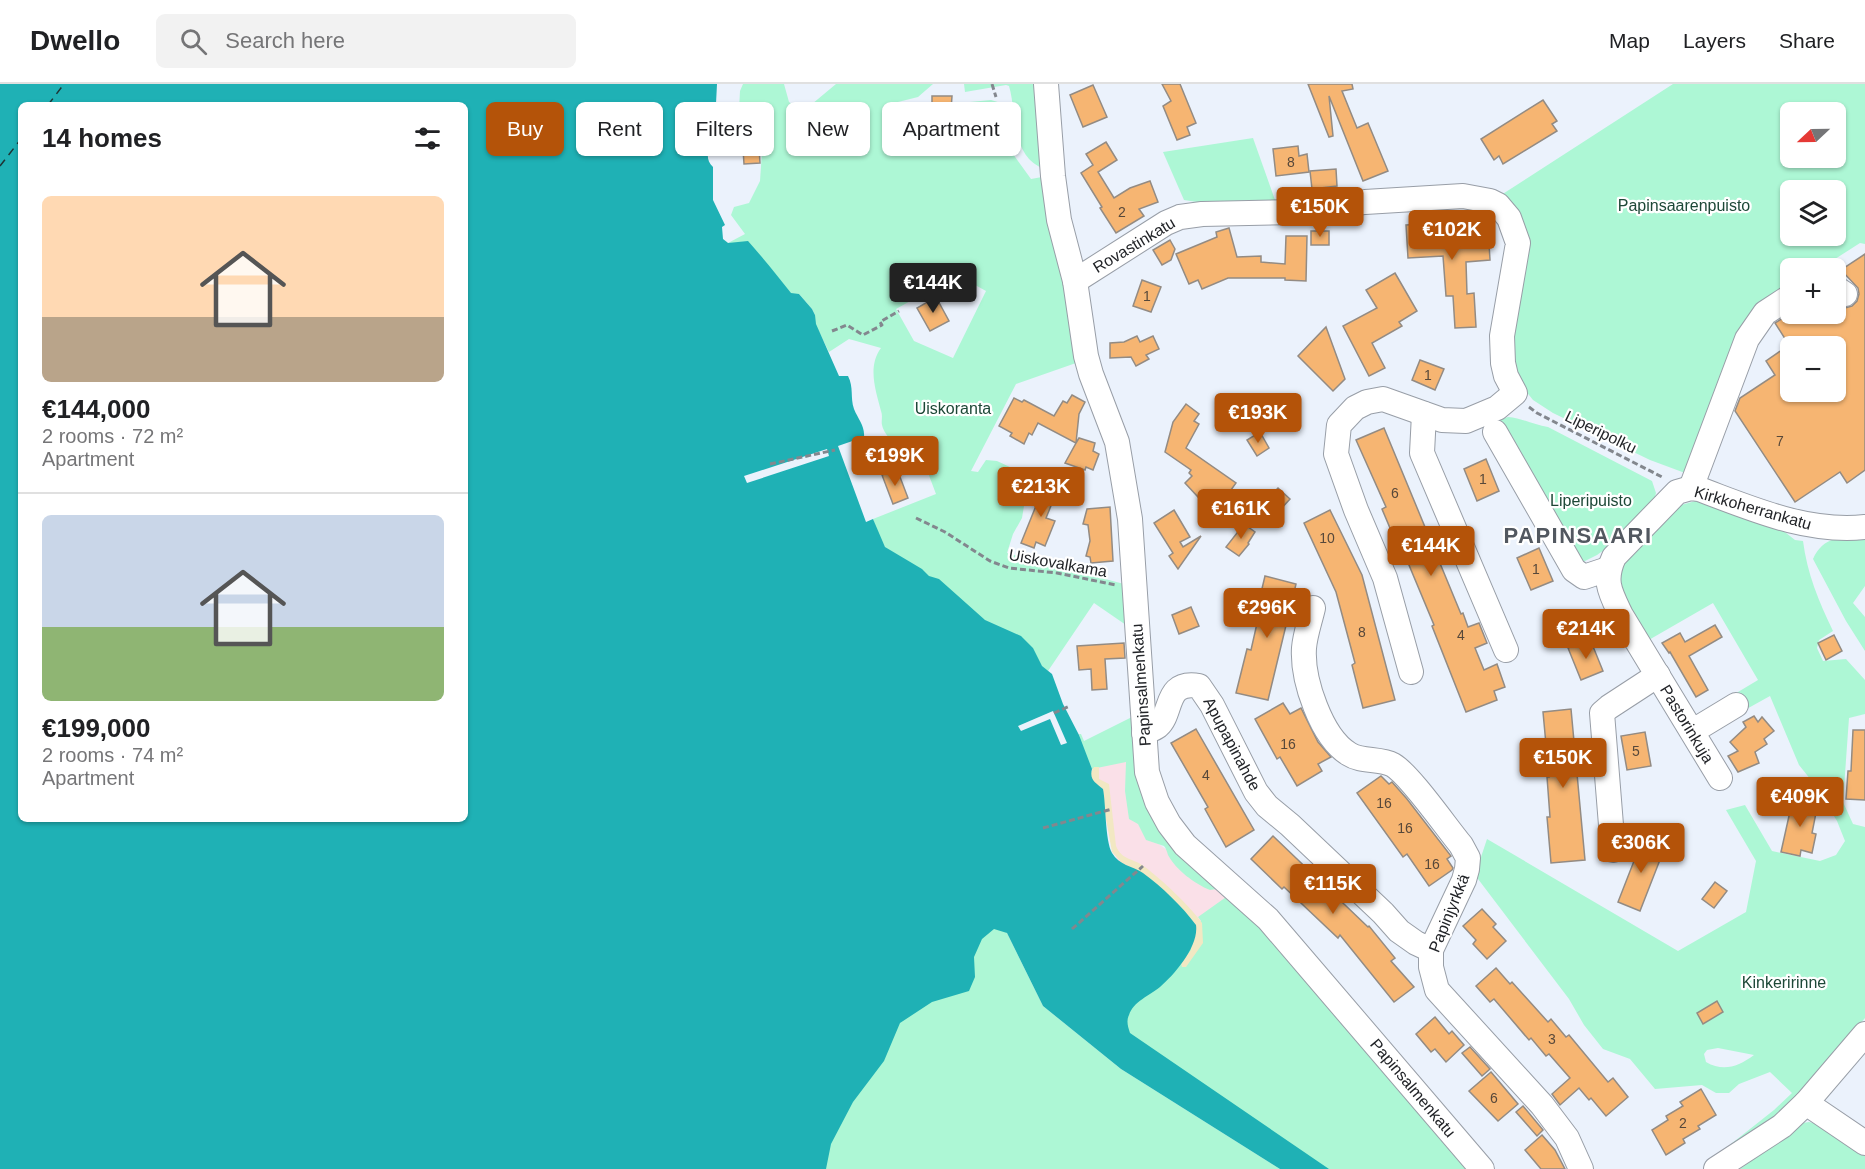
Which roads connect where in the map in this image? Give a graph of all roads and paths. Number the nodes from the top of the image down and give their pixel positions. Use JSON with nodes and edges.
{"nodes":[{"id":1,"x":992,"y":84,"type":"edge"},
{"id":2,"x":1046,"y":84,"type":"edge"},
{"id":3,"x":996,"y":97,"type":"dead end"},
{"id":4,"x":1075,"y":281,"type":"junction"},
{"id":5,"x":1780,"y":303,"type":"edge"},
{"id":6,"x":899,"y":311,"type":"dead end"},
{"id":7,"x":832,"y":331,"type":"dead end"},
{"id":8,"x":1515,"y":393,"type":"junction"},
{"id":9,"x":1424,"y":414,"type":"junction"},
{"id":10,"x":1495,"y":432,"type":"dead end"},
{"id":11,"x":835,"y":450,"type":"dead end"},
{"id":12,"x":770,"y":464,"type":"dead end"},
{"id":13,"x":1684,"y":490,"type":"junction"},
{"id":14,"x":916,"y":518,"type":"dead end"},
{"id":15,"x":1865,"y":527,"type":"edge"},
{"id":16,"x":1608,"y":569,"type":"junction"},
{"id":17,"x":1135,"y":590,"type":"junction"},
{"id":18,"x":1313,"y":608,"type":"dead end"},
{"id":19,"x":1506,"y":650,"type":"dead end"},
{"id":20,"x":1411,"y":672,"type":"dead end"},
{"id":21,"x":1658,"y":675,"type":"junction"},
{"id":22,"x":1736,"y":705,"type":"dead end"},
{"id":23,"x":1070,"y":706,"type":"dead end"},
{"id":24,"x":1054,"y":713,"type":"dead end"},
{"id":25,"x":1693,"y":731,"type":"junction"},
{"id":26,"x":1144,"y":734,"type":"junction"},
{"id":27,"x":1720,"y":778,"type":"dead end"},
{"id":28,"x":1112,"y":809,"type":"dead end"},
{"id":29,"x":1043,"y":828,"type":"dead end"},
{"id":30,"x":1613,"y":850,"type":"dead end"},
{"id":31,"x":1143,"y":866,"type":"dead end"},
{"id":32,"x":1072,"y":928,"type":"dead end"},
{"id":33,"x":1431,"y":950,"type":"junction"},
{"id":34,"x":1865,"y":1034,"type":"edge"},
{"id":35,"x":1806,"y":1103,"type":"junction"},
{"id":36,"x":1865,"y":1143,"type":"edge"},
{"id":37,"x":1482,"y":1169,"type":"edge"},
{"id":38,"x":1581,"y":1169,"type":"edge"},
{"id":39,"x":1716,"y":1169,"type":"edge"}],
"edges":[{"from":1,"to":3,"type":"path"},
{"from":2,"to":4,"type":"street","name":"Papinsalmenkatu"},
{"from":4,"to":8,"type":"street","name":"Rovastinkatu"},
{"from":4,"to":17,"type":"street","name":"Papinsalmenkatu"},
{"from":5,"to":13,"type":"street"},
{"from":6,"to":7,"type":"path"},
{"from":8,"to":9,"type":"street"},
{"from":8,"to":13,"type":"path","name":"Liperipolku"},
{"from":9,"to":19,"type":"street"},
{"from":9,"to":20,"type":"street"},
{"from":10,"to":16,"type":"street"},
{"from":11,"to":12,"type":"path"},
{"from":13,"to":15,"type":"street","name":"Kirkkoherrankatu"},
{"from":13,"to":16,"type":"street"},
{"from":14,"to":17,"type":"path","name":"Uiskovalkama"},
{"from":16,"to":21,"type":"street","name":"Pastorinkuja"},
{"from":17,"to":26,"type":"street","name":"Papinsalmenkatu"},
{"from":18,"to":33,"type":"street","name":"Papinjyrkkä"},
{"from":21,"to":25,"type":"street","name":"Pastorinkuja"},
{"from":21,"to":30,"type":"street"},
{"from":22,"to":25,"type":"street"},
{"from":23,"to":24,"type":"path"},
{"from":25,"to":27,"type":"street","name":"Pastorinkuja"},
{"from":26,"to":33,"type":"street","name":"Apupapinahde"},
{"from":26,"to":37,"type":"street","name":"Papinsalmenkatu"},
{"from":28,"to":29,"type":"path"},
{"from":31,"to":32,"type":"path"},
{"from":33,"to":38,"type":"street","name":"Papinjyrkkä"},
{"from":34,"to":35,"type":"street"},
{"from":35,"to":36,"type":"street"},
{"from":35,"to":39,"type":"street"}]}
